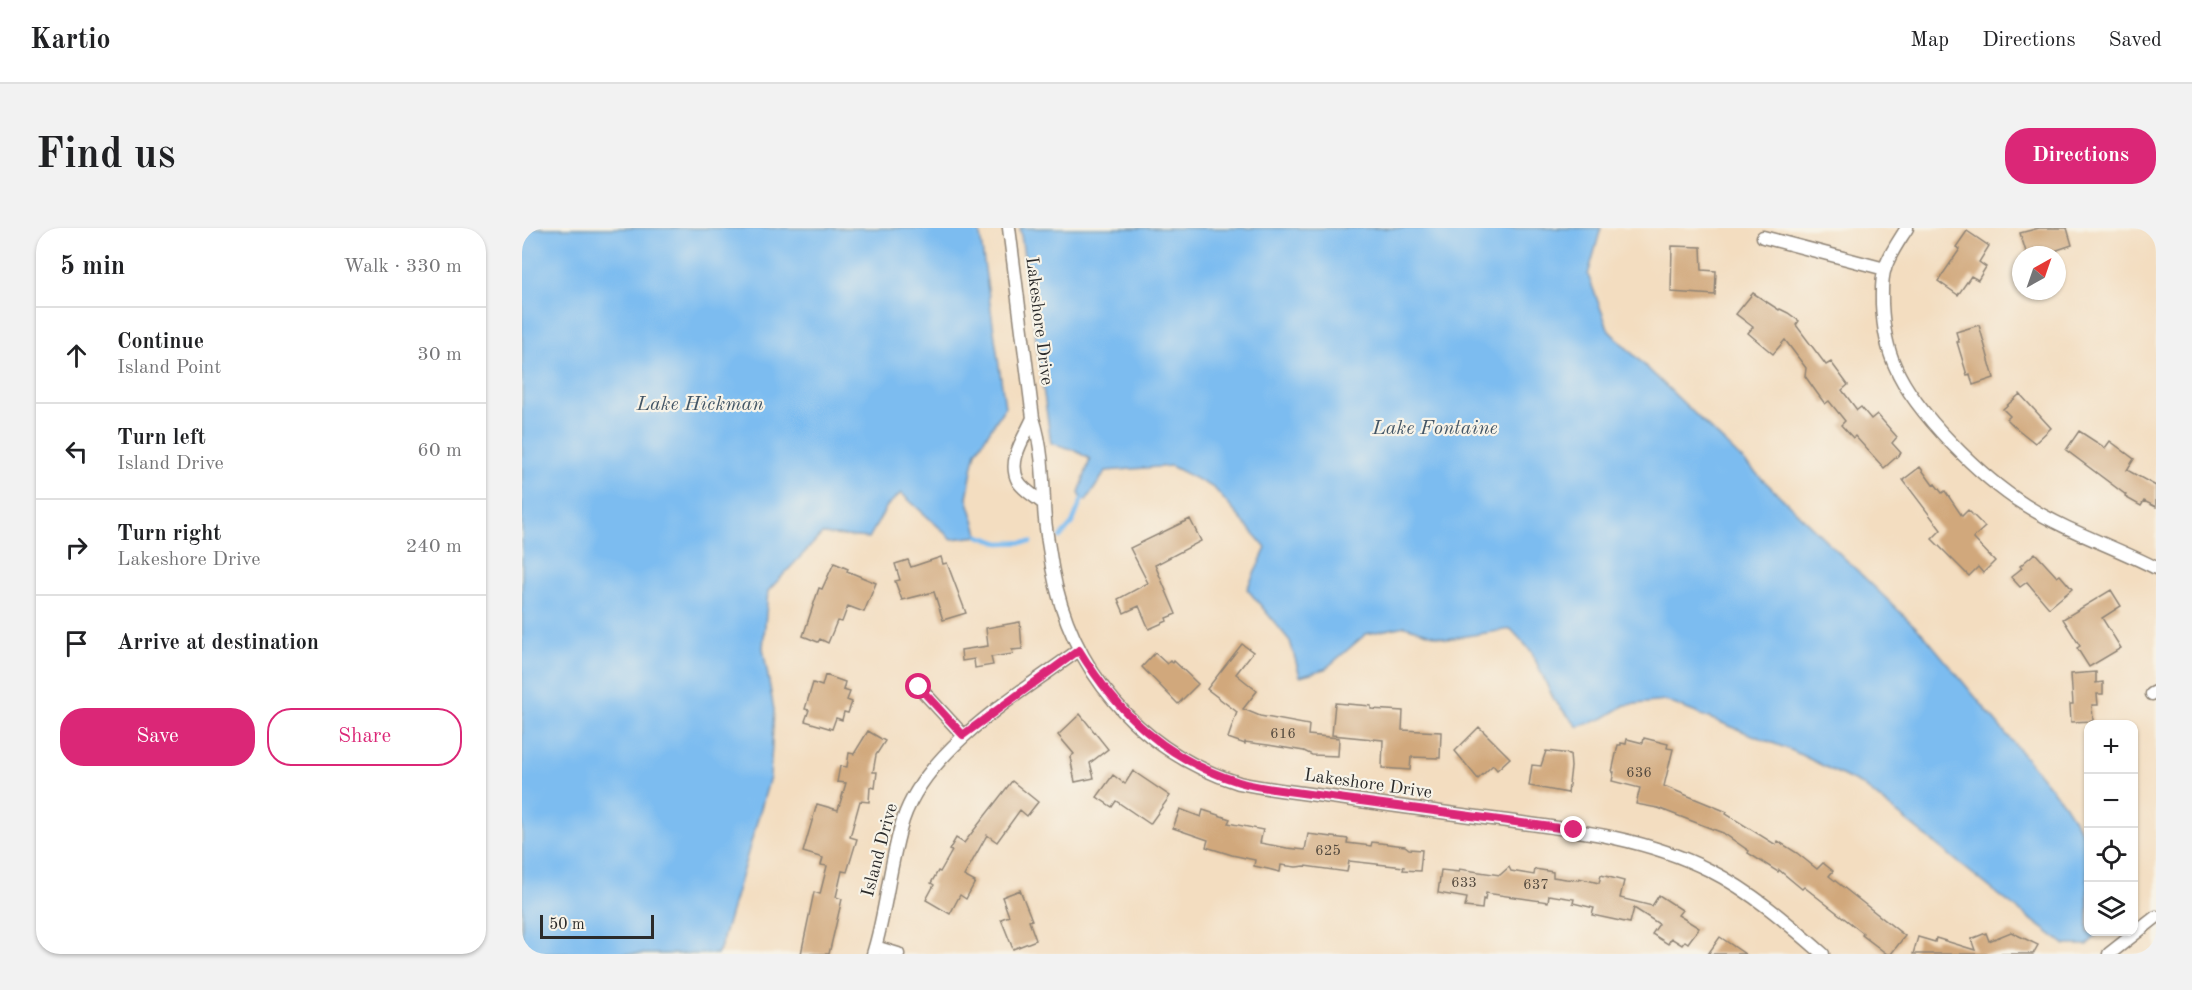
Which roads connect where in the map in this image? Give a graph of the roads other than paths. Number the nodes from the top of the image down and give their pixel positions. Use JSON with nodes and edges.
{"nodes":[{"id":1,"x":1009,"y":228,"type":"edge"},
{"id":2,"x":1908,"y":228,"type":"edge"},
{"id":3,"x":1763,"y":237,"type":"dead end"},
{"id":4,"x":1885,"y":269,"type":"junction"},
{"id":5,"x":1033,"y":418,"type":"junction"},
{"id":6,"x":1044,"y":504,"type":"junction"},
{"id":7,"x":2156,"y":568,"type":"edge"},
{"id":8,"x":1079,"y":650,"type":"junction"},
{"id":9,"x":919,"y":687,"type":"dead end"},
{"id":10,"x":963,"y":735,"type":"junction"},
{"id":11,"x":2156,"y":918,"type":"edge"},
{"id":12,"x":874,"y":950,"type":"edge"},
{"id":13,"x":898,"y":954,"type":"edge"},
{"id":14,"x":1823,"y":954,"type":"edge"},
{"id":15,"x":2109,"y":954,"type":"edge"}],
"edges":[{"from":1,"to":5,"type":"street","name":"Lakeshore Drive"},
{"from":2,"to":4,"type":"street"},
{"from":3,"to":4,"type":"street"},
{"from":4,"to":7,"type":"street"},
{"from":5,"to":6,"type":"street","name":"Lakeshore Drive"},
{"from":5,"to":6,"type":"street"},
{"from":6,"to":8,"type":"street","name":"Lakeshore Drive"},
{"from":8,"to":10,"type":"street","name":"Island Drive"},
{"from":8,"to":14,"type":"street","name":"Lakeshore Drive"},
{"from":9,"to":10,"type":"street"},
{"from":10,"to":12,"type":"street","name":"Island Drive"},
{"from":11,"to":15,"type":"street"},
{"from":12,"to":13,"type":"street"}]}
